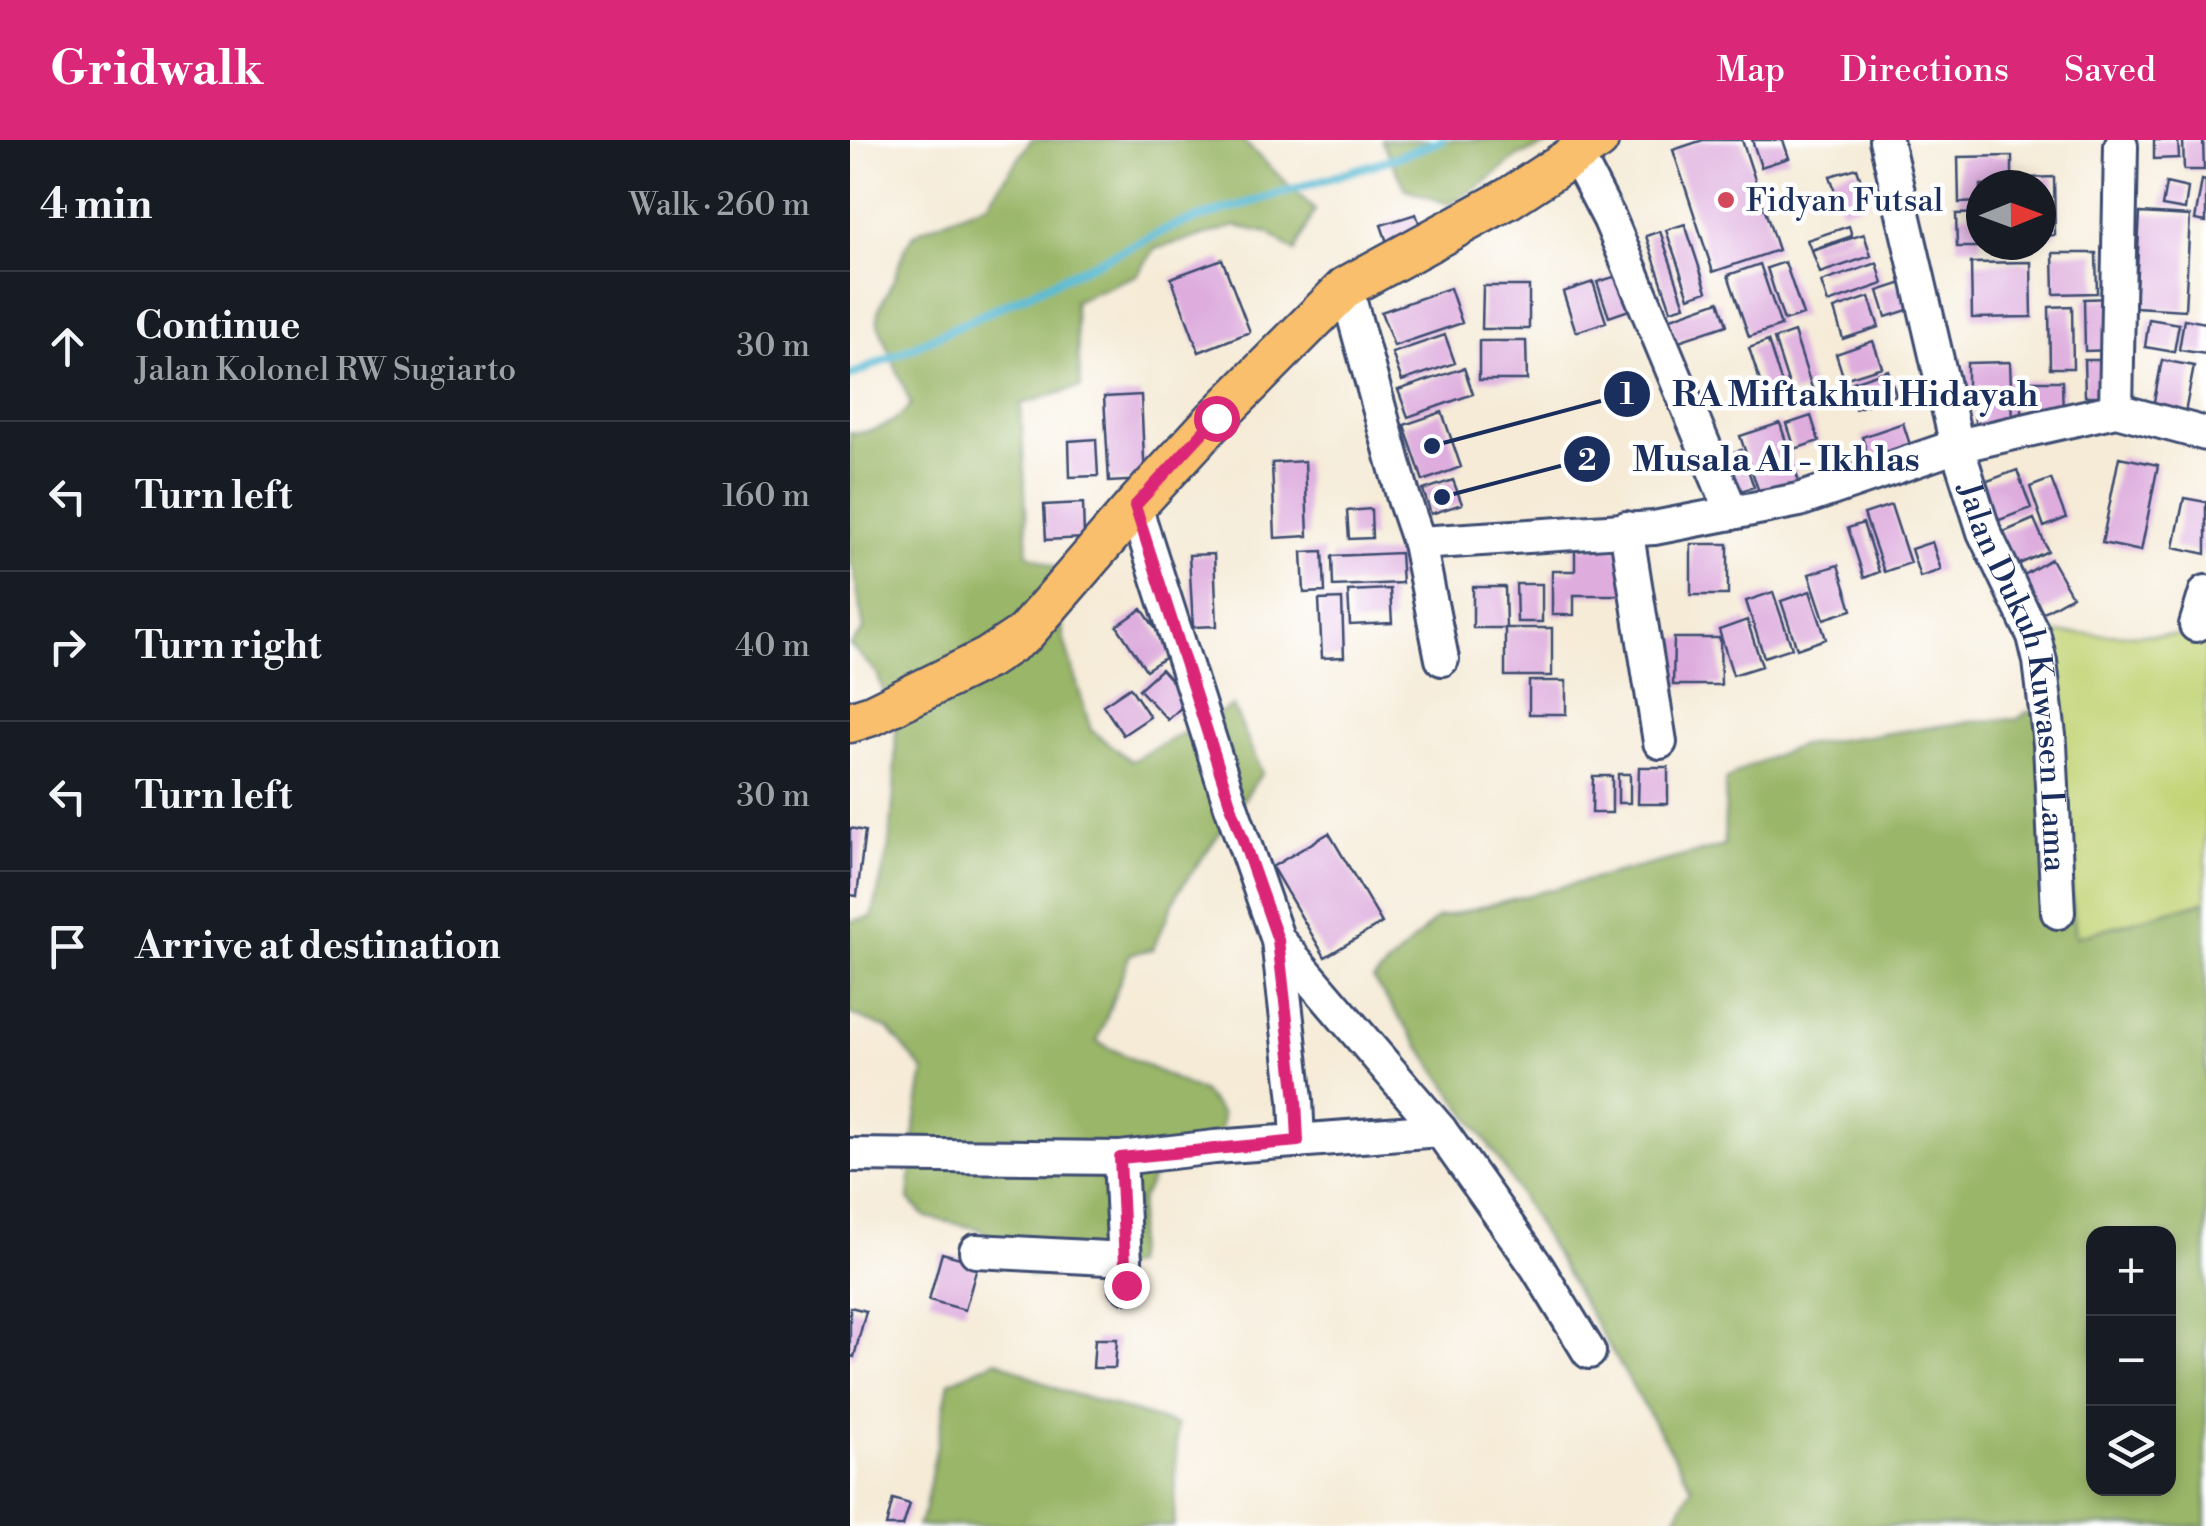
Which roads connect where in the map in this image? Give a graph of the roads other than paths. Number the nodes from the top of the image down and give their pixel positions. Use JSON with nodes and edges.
{"nodes":[{"id":1,"x":1886,"y":140,"type":"edge"},
{"id":2,"x":2121,"y":146,"type":"dead end"},
{"id":3,"x":1587,"y":147,"type":"edge"},
{"id":4,"x":1346,"y":287,"type":"junction"},
{"id":5,"x":2116,"y":410,"type":"junction"},
{"id":6,"x":2206,"y":434,"type":"edge"},
{"id":7,"x":1956,"y":446,"type":"junction"},
{"id":8,"x":1135,"y":506,"type":"junction"},
{"id":9,"x":1732,"y":513,"type":"junction"},
{"id":10,"x":1626,"y":528,"type":"junction"},
{"id":11,"x":1418,"y":542,"type":"junction"},
{"id":12,"x":2206,"y":592,"type":"edge"},
{"id":13,"x":2196,"y":625,"type":"dead end"},
{"id":14,"x":1442,"y":659,"type":"dead end"},
{"id":15,"x":850,"y":722,"type":"edge"},
{"id":16,"x":1660,"y":742,"type":"dead end"},
{"id":17,"x":2058,"y":912,"type":"dead end"},
{"id":18,"x":1278,"y":940,"type":"junction"},
{"id":19,"x":1440,"y":1130,"type":"junction"},
{"id":20,"x":1298,"y":1141,"type":"junction"},
{"id":21,"x":850,"y":1155,"type":"edge"},
{"id":22,"x":1120,"y":1158,"type":"junction"},
{"id":23,"x":976,"y":1251,"type":"dead end"},
{"id":24,"x":1588,"y":1352,"type":"dead end"}],
"edges":[{"from":1,"to":7,"type":"street","name":"Jalan Dukuh Kuwasen Lama"},
{"from":2,"to":5,"type":"street"},
{"from":3,"to":4,"type":"main road"},
{"from":3,"to":9,"type":"street"},
{"from":4,"to":8,"type":"main road"},
{"from":4,"to":11,"type":"street"},
{"from":5,"to":6,"type":"street","name":"Jalan Dukuh Kuwasen Lama"},
{"from":5,"to":7,"type":"street","name":"Jalan Dukuh Kuwasen Lama"},
{"from":7,"to":9,"type":"street","name":"Jalan Dukuh Kuwasen Lama"},
{"from":7,"to":17,"type":"street","name":"Jalan Dukuh Kuwasen Lama"},
{"from":8,"to":15,"type":"main road"},
{"from":8,"to":18,"type":"street"},
{"from":9,"to":10,"type":"street","name":"Jalan Dukuh Kuwasen Lama"},
{"from":10,"to":11,"type":"street","name":"Jalan Dukuh Kuwasen Lama"},
{"from":10,"to":16,"type":"street"},
{"from":11,"to":14,"type":"street"},
{"from":12,"to":13,"type":"street"},
{"from":18,"to":19,"type":"street"},
{"from":18,"to":20,"type":"street"},
{"from":19,"to":20,"type":"street"},
{"from":19,"to":24,"type":"street"},
{"from":20,"to":22,"type":"street"},
{"from":21,"to":22,"type":"street"},
{"from":22,"to":23,"type":"street"}]}
